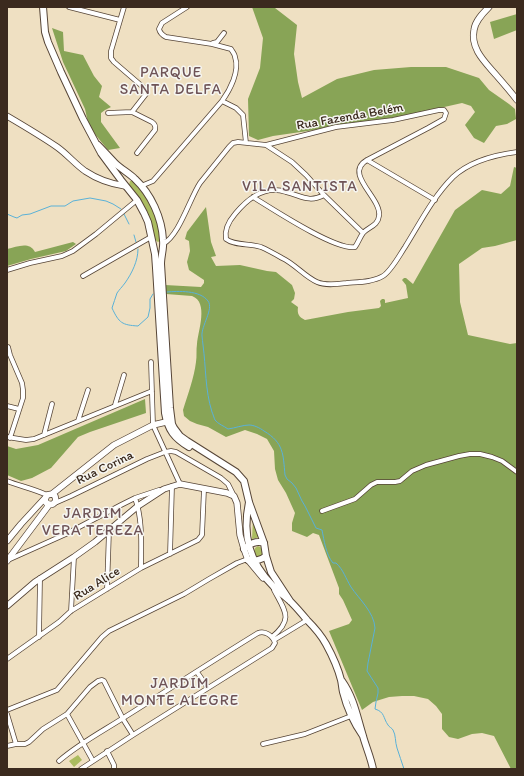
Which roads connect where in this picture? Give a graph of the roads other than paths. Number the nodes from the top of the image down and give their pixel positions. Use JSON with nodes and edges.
{"nodes":[{"id":1,"x":43,"y":7,"type":"edge"},
{"id":2,"x":69,"y":7,"type":"edge"},
{"id":3,"x":124,"y":7,"type":"edge"},
{"id":4,"x":187,"y":7,"type":"edge"},
{"id":5,"x":489,"y":7,"type":"edge"},
{"id":6,"x":86,"y":9,"type":"edge"},
{"id":7,"x":120,"y":20,"type":"junction"},
{"id":8,"x":224,"y":33,"type":"dead end"},
{"id":9,"x":212,"y":44,"type":"junction"},
{"id":10,"x":517,"y":100,"type":"edge"},
{"id":11,"x":222,"y":101,"type":"junction"},
{"id":12,"x":132,"y":112,"type":"junction"},
{"id":13,"x":108,"y":113,"type":"dead end"},
{"id":14,"x":7,"y":116,"type":"edge"},
{"id":15,"x":246,"y":143,"type":"junction"},
{"id":16,"x":266,"y":145,"type":"junction"},
{"id":17,"x":98,"y":146,"type":"junction"},
{"id":18,"x":517,"y":152,"type":"edge"},
{"id":19,"x":137,"y":153,"type":"dead end"},
{"id":20,"x":368,"y":160,"type":"junction"},
{"id":21,"x":116,"y":173,"type":"junction"},
{"id":22,"x":132,"y":179,"type":"junction"},
{"id":23,"x":121,"y":180,"type":"junction"},
{"id":24,"x":110,"y":181,"type":"junction"},
{"id":25,"x":125,"y":186,"type":"junction"},
{"id":26,"x":141,"y":186,"type":"junction"},
{"id":27,"x":324,"y":194,"type":"junction"},
{"id":28,"x":253,"y":197,"type":"junction"},
{"id":29,"x":137,"y":200,"type":"junction"},
{"id":30,"x":435,"y":200,"type":"junction"},
{"id":31,"x":363,"y":232,"type":"junction"},
{"id":32,"x":151,"y":240,"type":"junction"},
{"id":33,"x":163,"y":244,"type":"junction"},
{"id":34,"x":7,"y":270,"type":"edge"},
{"id":35,"x":83,"y":276,"type":"dead end"},
{"id":36,"x":8,"y":347,"type":"edge"},
{"id":37,"x":8,"y":356,"type":"edge"},
{"id":38,"x":151,"y":362,"type":"dead end"},
{"id":39,"x":124,"y":375,"type":"dead end"},
{"id":40,"x":88,"y":390,"type":"dead end"},
{"id":41,"x":152,"y":391,"type":"junction"},
{"id":42,"x":52,"y":404,"type":"dead end"},
{"id":43,"x":116,"y":405,"type":"junction"},
{"id":44,"x":7,"y":406,"type":"edge"},
{"id":45,"x":19,"y":409,"type":"junction"},
{"id":46,"x":78,"y":421,"type":"junction"},
{"id":47,"x":166,"y":422,"type":"junction"},
{"id":48,"x":153,"y":425,"type":"junction"},
{"id":49,"x":44,"y":435,"type":"junction"},
{"id":50,"x":9,"y":438,"type":"edge"},
{"id":51,"x":164,"y":452,"type":"junction"},
{"id":52,"x":214,"y":459,"type":"junction"},
{"id":53,"x":517,"y":472,"type":"edge"},
{"id":54,"x":7,"y":481,"type":"edge"},
{"id":55,"x":180,"y":484,"type":"junction"},
{"id":56,"x":172,"y":486,"type":"junction"},
{"id":57,"x":204,"y":488,"type":"junction"},
{"id":58,"x":164,"y":489,"type":"junction"},
{"id":59,"x":48,"y":495,"type":"junction"},
{"id":60,"x":234,"y":496,"type":"junction"},
{"id":61,"x":135,"y":498,"type":"junction"},
{"id":62,"x":249,"y":502,"type":"junction"},
{"id":63,"x":52,"y":504,"type":"junction"},
{"id":64,"x":138,"y":506,"type":"junction"},
{"id":65,"x":322,"y":511,"type":"dead end"},
{"id":66,"x":109,"y":530,"type":"junction"},
{"id":67,"x":7,"y":541,"type":"edge"},
{"id":68,"x":264,"y":543,"type":"junction"},
{"id":69,"x":246,"y":547,"type":"junction"},
{"id":70,"x":170,"y":554,"type":"junction"},
{"id":71,"x":266,"y":556,"type":"junction"},
{"id":72,"x":74,"y":557,"type":"junction"},
{"id":73,"x":251,"y":560,"type":"junction"},
{"id":74,"x":7,"y":561,"type":"edge"},
{"id":75,"x":141,"y":568,"type":"junction"},
{"id":76,"x":40,"y":578,"type":"junction"},
{"id":77,"x":272,"y":585,"type":"junction"},
{"id":78,"x":107,"y":589,"type":"junction"},
{"id":79,"x":290,"y":602,"type":"junction"},
{"id":80,"x":7,"y":606,"type":"edge"},
{"id":81,"x":71,"y":611,"type":"junction"},
{"id":82,"x":307,"y":620,"type":"junction"},
{"id":83,"x":39,"y":637,"type":"junction"},
{"id":84,"x":273,"y":639,"type":"junction"},
{"id":85,"x":7,"y":659,"type":"edge"},
{"id":86,"x":197,"y":672,"type":"junction"},
{"id":87,"x":341,"y":680,"type":"junction"},
{"id":88,"x":208,"y":688,"type":"junction"},
{"id":89,"x":7,"y":710,"type":"edge"},
{"id":90,"x":7,"y":714,"type":"edge"},
{"id":91,"x":67,"y":714,"type":"junction"},
{"id":92,"x":351,"y":716,"type":"junction"},
{"id":93,"x":123,"y":719,"type":"junction"},
{"id":94,"x":8,"y":724,"type":"edge"},
{"id":95,"x":133,"y":735,"type":"junction"},
{"id":96,"x":363,"y":736,"type":"junction"},
{"id":97,"x":83,"y":742,"type":"junction"},
{"id":98,"x":16,"y":744,"type":"junction"},
{"id":99,"x":263,"y":744,"type":"dead end"},
{"id":100,"x":7,"y":746,"type":"edge"},
{"id":101,"x":107,"y":751,"type":"junction"},
{"id":102,"x":59,"y":761,"type":"dead end"},
{"id":103,"x":93,"y":761,"type":"junction"},
{"id":104,"x":81,"y":769,"type":"edge"},
{"id":105,"x":114,"y":769,"type":"edge"},
{"id":106,"x":373,"y":769,"type":"edge"}],
"edges":[{"from":1,"to":17,"type":"main road"},
{"from":2,"to":6,"type":"street"},
{"from":3,"to":7,"type":"street"},
{"from":4,"to":9,"type":"street"},
{"from":5,"to":10,"type":"street"},
{"from":6,"to":7,"type":"street"},
{"from":7,"to":12,"type":"street"},
{"from":8,"to":9,"type":"street"},
{"from":9,"to":11,"type":"street"},
{"from":11,"to":15,"type":"street"},
{"from":11,"to":26,"type":"street"},
{"from":12,"to":13,"type":"street"},
{"from":12,"to":19,"type":"street"},
{"from":14,"to":24,"type":"street"},
{"from":15,"to":16,"type":"street"},
{"from":15,"to":33,"type":"street"},
{"from":16,"to":20,"type":"street","name":"Rua Fazenda Belém"},
{"from":16,"to":27,"type":"street"},
{"from":17,"to":21,"type":"main road"},
{"from":17,"to":22,"type":"main road"},
{"from":18,"to":30,"type":"street"},
{"from":20,"to":30,"type":"street"},
{"from":20,"to":31,"type":"street"},
{"from":21,"to":23,"type":"main road"},
{"from":21,"to":24,"type":"main road"},
{"from":22,"to":23,"type":"main road"},
{"from":22,"to":25,"type":"main road"},
{"from":22,"to":26,"type":"main road"},
{"from":23,"to":24,"type":"street"},
{"from":23,"to":25,"type":"main road"},
{"from":24,"to":25,"type":"street"},
{"from":25,"to":29,"type":"main road"},
{"from":26,"to":33,"type":"main road"},
{"from":27,"to":28,"type":"street"},
{"from":27,"to":31,"type":"street"},
{"from":28,"to":30,"type":"street"},
{"from":28,"to":31,"type":"street"},
{"from":29,"to":32,"type":"main road"},
{"from":29,"to":34,"type":"street"},
{"from":32,"to":33,"type":"main road"},
{"from":32,"to":35,"type":"street"},
{"from":32,"to":47,"type":"main road"},
{"from":33,"to":52,"type":"main road"},
{"from":36,"to":37,"type":"street"},
{"from":37,"to":45,"type":"street"},
{"from":38,"to":41,"type":"street"},
{"from":39,"to":43,"type":"street"},
{"from":40,"to":46,"type":"street"},
{"from":41,"to":43,"type":"street"},
{"from":41,"to":48,"type":"street"},
{"from":42,"to":49,"type":"street"},
{"from":43,"to":46,"type":"street"},
{"from":44,"to":45,"type":"street"},
{"from":45,"to":50,"type":"street"},
{"from":46,"to":49,"type":"street"},
{"from":47,"to":48,"type":"street"},
{"from":47,"to":52,"type":"main road"},
{"from":48,"to":51,"type":"street"},
{"from":48,"to":59,"type":"street"},
{"from":49,"to":50,"type":"street"},
{"from":51,"to":55,"type":"street"},
{"from":51,"to":60,"type":"street"},
{"from":51,"to":63,"type":"street","name":"Rua Corina"},
{"from":52,"to":62,"type":"main road"},
{"from":53,"to":65,"type":"street"},
{"from":54,"to":59,"type":"street"},
{"from":55,"to":56,"type":"street"},
{"from":55,"to":57,"type":"street"},
{"from":56,"to":58,"type":"street"},
{"from":56,"to":70,"type":"street"},
{"from":57,"to":60,"type":"street"},
{"from":57,"to":70,"type":"street","name":"Rua Alice"},
{"from":58,"to":61,"type":"street"},
{"from":58,"to":64,"type":"street"},
{"from":59,"to":63,"type":"street"},
{"from":59,"to":63,"type":"street"},
{"from":59,"to":67,"type":"street"},
{"from":60,"to":69,"type":"street"},
{"from":61,"to":64,"type":"street"},
{"from":61,"to":74,"type":"street"},
{"from":62,"to":68,"type":"main road"},
{"from":62,"to":69,"type":"main road"},
{"from":63,"to":74,"type":"street"},
{"from":64,"to":66,"type":"street"},
{"from":64,"to":75,"type":"street"},
{"from":66,"to":72,"type":"street"},
{"from":66,"to":78,"type":"street"},
{"from":68,"to":69,"type":"main road"},
{"from":68,"to":71,"type":"main road"},
{"from":69,"to":73,"type":"main road"},
{"from":70,"to":75,"type":"street","name":"Rua Alice"},
{"from":71,"to":73,"type":"main road"},
{"from":71,"to":79,"type":"main road"},
{"from":72,"to":76,"type":"street"},
{"from":72,"to":81,"type":"street"},
{"from":73,"to":77,"type":"main road"},
{"from":73,"to":89,"type":"street"},
{"from":75,"to":78,"type":"street","name":"Rua Alice"},
{"from":76,"to":80,"type":"street"},
{"from":76,"to":83,"type":"street"},
{"from":77,"to":79,"type":"main road"},
{"from":77,"to":84,"type":"street"},
{"from":78,"to":81,"type":"street","name":"Rua Alice"},
{"from":79,"to":82,"type":"main road"},
{"from":81,"to":83,"type":"street","name":"Rua Alice"},
{"from":82,"to":84,"type":"street"},
{"from":82,"to":87,"type":"main road"},
{"from":83,"to":85,"type":"street","name":"Rua Alice"},
{"from":84,"to":86,"type":"street"},
{"from":84,"to":88,"type":"street"},
{"from":86,"to":88,"type":"street"},
{"from":86,"to":93,"type":"street"},
{"from":87,"to":92,"type":"main road"},
{"from":87,"to":96,"type":"main road"},
{"from":88,"to":95,"type":"street"},
{"from":90,"to":94,"type":"street"},
{"from":91,"to":93,"type":"street"},
{"from":91,"to":97,"type":"street"},
{"from":91,"to":98,"type":"street"},
{"from":92,"to":96,"type":"main road"},
{"from":92,"to":99,"type":"street"},
{"from":93,"to":95,"type":"street"},
{"from":93,"to":97,"type":"street"},
{"from":94,"to":98,"type":"street"},
{"from":95,"to":101,"type":"street"},
{"from":96,"to":106,"type":"main road"},
{"from":97,"to":102,"type":"street"},
{"from":97,"to":103,"type":"street"},
{"from":98,"to":100,"type":"street"},
{"from":101,"to":103,"type":"street"},
{"from":101,"to":105,"type":"street"},
{"from":103,"to":104,"type":"street"}]}
